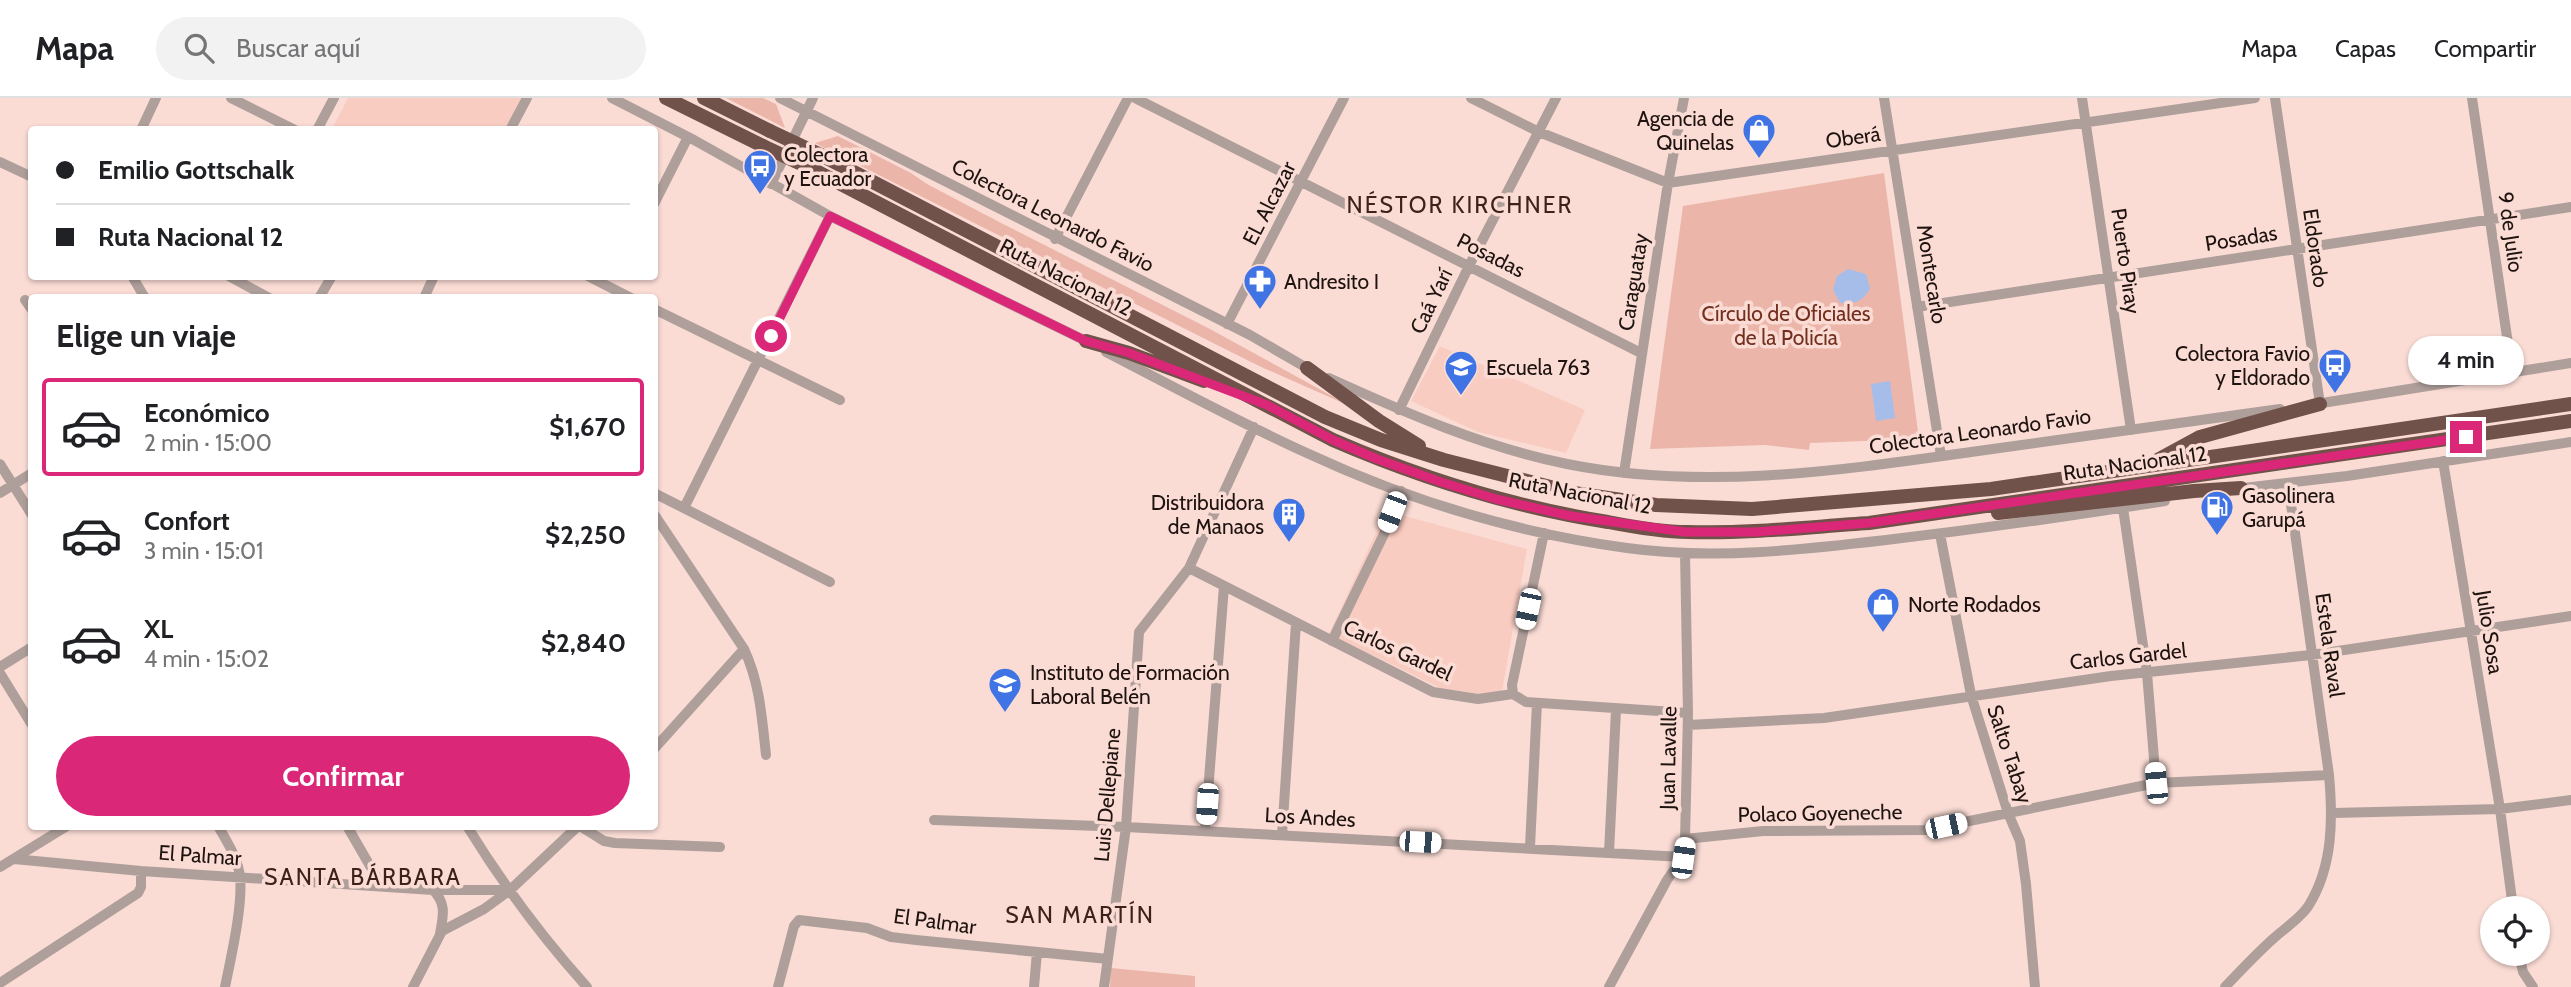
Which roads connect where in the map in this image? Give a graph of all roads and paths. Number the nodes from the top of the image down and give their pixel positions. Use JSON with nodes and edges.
{"nodes":[{"id":1,"x":156,"y":98,"type":"edge"},
{"id":2,"x":231,"y":98,"type":"edge"},
{"id":3,"x":334,"y":98,"type":"edge"},
{"id":4,"x":527,"y":98,"type":"edge"},
{"id":5,"x":612,"y":98,"type":"edge"},
{"id":6,"x":666,"y":98,"type":"edge"},
{"id":7,"x":704,"y":98,"type":"edge"},
{"id":8,"x":780,"y":98,"type":"edge"},
{"id":9,"x":813,"y":98,"type":"edge"},
{"id":10,"x":1128,"y":98,"type":"edge"},
{"id":11,"x":1135,"y":98,"type":"edge"},
{"id":12,"x":1344,"y":98,"type":"edge"},
{"id":13,"x":1471,"y":98,"type":"edge"},
{"id":14,"x":1556,"y":98,"type":"edge"},
{"id":15,"x":1684,"y":98,"type":"edge"},
{"id":16,"x":1884,"y":98,"type":"edge"},
{"id":17,"x":2082,"y":98,"type":"edge"},
{"id":18,"x":2255,"y":98,"type":"edge"},
{"id":19,"x":2275,"y":98,"type":"edge"},
{"id":20,"x":2472,"y":98,"type":"edge"},
{"id":21,"x":806,"y":111,"type":"junction"},
{"id":22,"x":2086,"y":122,"type":"junction"},
{"id":23,"x":143,"y":126,"type":"edge"},
{"id":24,"x":287,"y":126,"type":"edge"},
{"id":25,"x":319,"y":126,"type":"edge"},
{"id":26,"x":512,"y":126,"type":"edge"},
{"id":27,"x":1539,"y":132,"type":"junction"},
{"id":28,"x":688,"y":137,"type":"junction"},
{"id":29,"x":1893,"y":150,"type":"junction"},
{"id":30,"x":0,"y":162,"type":"edge"},
{"id":31,"x":28,"y":175,"type":"edge"},
{"id":32,"x":1301,"y":182,"type":"junction"},
{"id":33,"x":1668,"y":183,"type":"junction"},
{"id":34,"x":771,"y":184,"type":"junction"},
{"id":35,"x":658,"y":196,"type":"edge"},
{"id":36,"x":2571,"y":208,"type":"edge"},
{"id":37,"x":830,"y":216,"type":"junction"},
{"id":38,"x":2490,"y":220,"type":"junction"},
{"id":39,"x":1055,"y":239,"type":"junction"},
{"id":40,"x":2297,"y":249,"type":"junction"},
{"id":41,"x":1469,"y":266,"type":"junction"},
{"id":42,"x":2109,"y":278,"type":"junction"},
{"id":43,"x":236,"y":280,"type":"edge"},
{"id":44,"x":595,"y":280,"type":"edge"},
{"id":45,"x":617,"y":280,"type":"edge"},
{"id":46,"x":612,"y":289,"type":"junction"},
{"id":47,"x":262,"y":294,"type":"edge"},
{"id":48,"x":623,"y":294,"type":"edge"},
{"id":49,"x":25,"y":300,"type":"dead end"},
{"id":50,"x":28,"y":304,"type":"edge"},
{"id":51,"x":1917,"y":307,"type":"junction"},
{"id":52,"x":658,"y":311,"type":"edge"},
{"id":53,"x":1227,"y":324,"type":"junction"},
{"id":54,"x":1086,"y":341,"type":"junction"},
{"id":55,"x":1641,"y":353,"type":"junction"},
{"id":56,"x":759,"y":360,"type":"junction"},
{"id":57,"x":2571,"y":363,"type":"edge"},
{"id":58,"x":1307,"y":368,"type":"junction"},
{"id":59,"x":2512,"y":371,"type":"junction"},
{"id":60,"x":840,"y":400,"type":"dead end"},
{"id":61,"x":2320,"y":404,"type":"junction"},
{"id":62,"x":2571,"y":404,"type":"edge"},
{"id":63,"x":1267,"y":405,"type":"junction"},
{"id":64,"x":1399,"y":410,"type":"junction"},
{"id":65,"x":2571,"y":421,"type":"edge"},
{"id":66,"x":1254,"y":427,"type":"junction"},
{"id":67,"x":2131,"y":430,"type":"junction"},
{"id":68,"x":2571,"y":442,"type":"edge"},
{"id":69,"x":1941,"y":456,"type":"junction"},
{"id":70,"x":1444,"y":460,"type":"junction"},
{"id":71,"x":2443,"y":461,"type":"junction"},
{"id":72,"x":0,"y":464,"type":"edge"},
{"id":73,"x":2146,"y":467,"type":"junction"},
{"id":74,"x":1624,"y":473,"type":"junction"},
{"id":75,"x":28,"y":476,"type":"edge"},
{"id":76,"x":2288,"y":482,"type":"junction"},
{"id":77,"x":13,"y":485,"type":"junction"},
{"id":78,"x":2241,"y":488,"type":"junction"},
{"id":79,"x":1401,"y":491,"type":"junction"},
{"id":80,"x":0,"y":493,"type":"edge"},
{"id":81,"x":658,"y":495,"type":"edge"},
{"id":82,"x":684,"y":508,"type":"junction"},
{"id":83,"x":2123,"y":508,"type":"junction"},
{"id":84,"x":28,"y":509,"type":"edge"},
{"id":85,"x":1923,"y":515,"type":"junction"},
{"id":86,"x":658,"y":520,"type":"edge"},
{"id":87,"x":1544,"y":533,"type":"junction"},
{"id":88,"x":1940,"y":534,"type":"junction"},
{"id":89,"x":1685,"y":553,"type":"junction"},
{"id":90,"x":1189,"y":568,"type":"junction"},
{"id":91,"x":830,"y":582,"type":"dead end"},
{"id":92,"x":1224,"y":586,"type":"junction"},
{"id":93,"x":2571,"y":616,"type":"edge"},
{"id":94,"x":1296,"y":623,"type":"junction"},
{"id":95,"x":2471,"y":631,"type":"junction"},
{"id":96,"x":1332,"y":641,"type":"junction"},
{"id":97,"x":744,"y":649,"type":"junction"},
{"id":98,"x":28,"y":650,"type":"edge"},
{"id":99,"x":2311,"y":655,"type":"junction"},
{"id":100,"x":0,"y":667,"type":"edge"},
{"id":101,"x":0,"y":673,"type":"edge"},
{"id":102,"x":2147,"y":673,"type":"junction"},
{"id":103,"x":1513,"y":694,"type":"junction"},
{"id":104,"x":1971,"y":695,"type":"junction"},
{"id":105,"x":1537,"y":703,"type":"junction"},
{"id":106,"x":1616,"y":710,"type":"junction"},
{"id":107,"x":1688,"y":713,"type":"junction"},
{"id":108,"x":28,"y":718,"type":"edge"},
{"id":109,"x":1688,"y":725,"type":"junction"},
{"id":110,"x":658,"y":742,"type":"edge"},
{"id":111,"x":766,"y":755,"type":"dead end"},
{"id":112,"x":2329,"y":775,"type":"junction"},
{"id":113,"x":2156,"y":783,"type":"junction"},
{"id":114,"x":2571,"y":800,"type":"edge"},
{"id":115,"x":2500,"y":809,"type":"junction"},
{"id":116,"x":2008,"y":813,"type":"junction"},
{"id":117,"x":2333,"y":813,"type":"junction"},
{"id":118,"x":934,"y":820,"type":"dead end"},
{"id":119,"x":1126,"y":827,"type":"junction"},
{"id":120,"x":61,"y":830,"type":"edge"},
{"id":121,"x":220,"y":830,"type":"edge"},
{"id":122,"x":349,"y":830,"type":"edge"},
{"id":123,"x":470,"y":830,"type":"edge"},
{"id":124,"x":575,"y":830,"type":"edge"},
{"id":125,"x":586,"y":830,"type":"edge"},
{"id":126,"x":1205,"y":831,"type":"junction"},
{"id":127,"x":1282,"y":835,"type":"junction"},
{"id":128,"x":1685,"y":839,"type":"junction"},
{"id":129,"x":720,"y":847,"type":"dead end"},
{"id":130,"x":1530,"y":848,"type":"junction"},
{"id":131,"x":1609,"y":853,"type":"junction"},
{"id":132,"x":1683,"y":858,"type":"junction"},
{"id":133,"x":14,"y":859,"type":"junction"},
{"id":134,"x":0,"y":867,"type":"edge"},
{"id":135,"x":141,"y":871,"type":"junction"},
{"id":136,"x":240,"y":877,"type":"junction"},
{"id":137,"x":381,"y":885,"type":"junction"},
{"id":138,"x":433,"y":890,"type":"junction"},
{"id":139,"x":510,"y":891,"type":"junction"},
{"id":140,"x":2512,"y":896,"type":"edge"},
{"id":141,"x":440,"y":934,"type":"junction"},
{"id":142,"x":1037,"y":952,"type":"junction"},
{"id":143,"x":1108,"y":959,"type":"junction"},
{"id":144,"x":2522,"y":966,"type":"edge"},
{"id":145,"x":0,"y":983,"type":"edge"},
{"id":146,"x":225,"y":987,"type":"edge"},
{"id":147,"x":413,"y":987,"type":"edge"},
{"id":148,"x":587,"y":987,"type":"edge"},
{"id":149,"x":778,"y":987,"type":"edge"},
{"id":150,"x":1034,"y":987,"type":"edge"},
{"id":151,"x":1104,"y":987,"type":"edge"},
{"id":152,"x":1609,"y":987,"type":"edge"},
{"id":153,"x":2035,"y":987,"type":"edge"},
{"id":154,"x":2225,"y":987,"type":"edge"},
{"id":155,"x":2533,"y":987,"type":"edge"}],
"edges":[{"from":1,"to":23,"type":"street"},
{"from":2,"to":24,"type":"street"},
{"from":3,"to":25,"type":"street"},
{"from":4,"to":26,"type":"street"},
{"from":5,"to":28,"type":"street"},
{"from":6,"to":63,"type":"highway","name":"Ruta Nacional 12","bridge":true},
{"from":7,"to":70,"type":"highway","name":"Ruta Nacional 12","bridge":true},
{"from":8,"to":21,"type":"street","name":"Colectora Leonardo Favio"},
{"from":9,"to":21,"type":"street"},
{"from":10,"to":39,"type":"street"},
{"from":11,"to":32,"type":"street","name":"Posadas"},
{"from":12,"to":32,"type":"street","name":"EL Alcazar"},
{"from":13,"to":27,"type":"street","name":"Oberá"},
{"from":14,"to":27,"type":"street","name":"Caá Yarí"},
{"from":15,"to":33,"type":"street","name":"Caraguatay"},
{"from":16,"to":29,"type":"street","name":"Montecarlo"},
{"from":17,"to":22,"type":"street","name":"Puerto Piray"},
{"from":18,"to":22,"type":"street","name":"Oberá"},
{"from":19,"to":40,"type":"street","name":"Eldorado"},
{"from":20,"to":38,"type":"street","name":"9 de Julio"},
{"from":21,"to":34,"type":"street"},
{"from":21,"to":39,"type":"street","name":"Colectora Leonardo Favio"},
{"from":22,"to":29,"type":"street","name":"Oberá"},
{"from":22,"to":42,"type":"street","name":"Puerto Piray"},
{"from":27,"to":33,"type":"street","name":"Oberá"},
{"from":27,"to":41,"type":"street","name":"Caá Yarí"},
{"from":28,"to":34,"type":"street"},
{"from":28,"to":35,"type":"street"},
{"from":29,"to":33,"type":"street","name":"Oberá"},
{"from":29,"to":51,"type":"street","name":"Montecarlo"},
{"from":30,"to":31,"type":"street"},
{"from":32,"to":41,"type":"street","name":"Posadas"},
{"from":32,"to":53,"type":"street","name":"EL Alcazar"},
{"from":33,"to":55,"type":"street","name":"Caraguatay"},
{"from":34,"to":37,"type":"street"},
{"from":36,"to":38,"type":"street","name":"Posadas"},
{"from":37,"to":54,"type":"street"},
{"from":37,"to":56,"type":"street"},
{"from":38,"to":40,"type":"street","name":"Posadas"},
{"from":38,"to":59,"type":"street","name":"9 de Julio"},
{"from":39,"to":53,"type":"street","name":"Colectora Leonardo Favio"},
{"from":40,"to":42,"type":"street","name":"Posadas"},
{"from":40,"to":61,"type":"street","name":"Eldorado"},
{"from":41,"to":55,"type":"street","name":"Posadas"},
{"from":41,"to":64,"type":"street","name":"Caá Yarí"},
{"from":42,"to":51,"type":"street","name":"Posadas"},
{"from":42,"to":67,"type":"street","name":"Puerto Piray"},
{"from":43,"to":47,"type":"street"},
{"from":44,"to":46,"type":"street"},
{"from":45,"to":46,"type":"street"},
{"from":46,"to":48,"type":"street"},
{"from":49,"to":50,"type":"street"},
{"from":51,"to":69,"type":"street","name":"Montecarlo"},
{"from":52,"to":56,"type":"street"},
{"from":53,"to":58,"type":"street","name":"Colectora Leonardo Favio"},
{"from":54,"to":63,"type":"highway"},
{"from":54,"to":66,"type":"street"},
{"from":55,"to":74,"type":"street","name":"Caraguatay"},
{"from":56,"to":60,"type":"street"},
{"from":56,"to":82,"type":"street"},
{"from":57,"to":59,"type":"street","name":"Colectora Leonardo Favio"},
{"from":58,"to":64,"type":"street","name":"Colectora Leonardo Favio"},
{"from":58,"to":70,"type":"highway"},
{"from":59,"to":61,"type":"street","name":"Colectora Leonardo Favio"},
{"from":61,"to":67,"type":"street","name":"Colectora Leonardo Favio"},
{"from":61,"to":73,"type":"highway"},
{"from":62,"to":73,"type":"highway","name":"Ruta Nacional 12"},
{"from":63,"to":85,"type":"highway","name":"Ruta Nacional 12"},
{"from":64,"to":74,"type":"street","name":"Colectora Leonardo Favio"},
{"from":65,"to":85,"type":"highway","name":"Ruta Nacional 12"},
{"from":66,"to":79,"type":"street"},
{"from":66,"to":90,"type":"street","name":"Luis Dellepiane"},
{"from":67,"to":69,"type":"street","name":"Colectora Leonardo Favio"},
{"from":68,"to":71,"type":"street"},
{"from":69,"to":74,"type":"street","name":"Colectora Leonardo Favio"},
{"from":70,"to":73,"type":"highway","name":"Ruta Nacional 12"},
{"from":71,"to":76,"type":"street"},
{"from":71,"to":95,"type":"street","name":"Julio Sosa"},
{"from":72,"to":77,"type":"street"},
{"from":75,"to":77,"type":"street"},
{"from":76,"to":78,"type":"street"},
{"from":76,"to":99,"type":"street","name":"Estela Raval"},
{"from":77,"to":80,"type":"street"},
{"from":77,"to":84,"type":"street"},
{"from":78,"to":83,"type":"street"},
{"from":78,"to":85,"type":"highway"},
{"from":79,"to":87,"type":"street"},
{"from":79,"to":96,"type":"street"},
{"from":81,"to":82,"type":"street"},
{"from":82,"to":91,"type":"street"},
{"from":83,"to":88,"type":"street"},
{"from":83,"to":102,"type":"street"},
{"from":86,"to":97,"type":"street"},
{"from":87,"to":89,"type":"street"},
{"from":87,"to":103,"type":"street"},
{"from":88,"to":89,"type":"street"},
{"from":88,"to":104,"type":"street","name":"Salto Tabay"},
{"from":89,"to":107,"type":"street","name":"Juan Lavalle"},
{"from":90,"to":92,"type":"street","name":"Carlos Gardel"},
{"from":90,"to":119,"type":"street","name":"Luis Dellepiane"},
{"from":92,"to":94,"type":"street","name":"Carlos Gardel"},
{"from":92,"to":126,"type":"street"},
{"from":93,"to":95,"type":"street","name":"Carlos Gardel"},
{"from":94,"to":96,"type":"street","name":"Carlos Gardel"},
{"from":94,"to":127,"type":"street"},
{"from":95,"to":99,"type":"street","name":"Carlos Gardel"},
{"from":95,"to":115,"type":"street","name":"Julio Sosa"},
{"from":96,"to":103,"type":"street","name":"Carlos Gardel"},
{"from":97,"to":110,"type":"street"},
{"from":97,"to":111,"type":"street"},
{"from":98,"to":100,"type":"street"},
{"from":99,"to":102,"type":"street","name":"Carlos Gardel"},
{"from":99,"to":112,"type":"street","name":"Estela Raval"},
{"from":101,"to":108,"type":"street"},
{"from":102,"to":104,"type":"street","name":"Carlos Gardel"},
{"from":102,"to":113,"type":"street"},
{"from":103,"to":105,"type":"street","name":"Carlos Gardel"},
{"from":104,"to":109,"type":"street","name":"Carlos Gardel"},
{"from":104,"to":116,"type":"street","name":"Salto Tabay"},
{"from":105,"to":106,"type":"street","name":"Carlos Gardel"},
{"from":105,"to":130,"type":"street"},
{"from":106,"to":107,"type":"street","name":"Carlos Gardel"},
{"from":106,"to":131,"type":"street"},
{"from":107,"to":109,"type":"street","name":"Juan Lavalle"},
{"from":109,"to":128,"type":"street","name":"Juan Lavalle"},
{"from":112,"to":113,"type":"street","name":"Polaco Goyeneche"},
{"from":112,"to":117,"type":"street","name":"Estela Raval"},
{"from":113,"to":116,"type":"street","name":"Polaco Goyeneche"},
{"from":114,"to":115,"type":"street"},
{"from":115,"to":117,"type":"street"},
{"from":115,"to":140,"type":"street","name":"Julio Sosa"},
{"from":116,"to":128,"type":"street","name":"Polaco Goyeneche"},
{"from":116,"to":153,"type":"street","name":"Salto Tabay"},
{"from":117,"to":154,"type":"street","name":"Estela Raval"},
{"from":118,"to":119,"type":"street","name":"Los Andes"},
{"from":119,"to":126,"type":"street","name":"Los Andes"},
{"from":119,"to":143,"type":"street","name":"Luis Dellepiane"},
{"from":120,"to":133,"type":"street"},
{"from":121,"to":136,"type":"street"},
{"from":122,"to":137,"type":"street"},
{"from":123,"to":139,"type":"street"},
{"from":124,"to":139,"type":"street"},
{"from":125,"to":129,"type":"street"},
{"from":126,"to":127,"type":"street","name":"Los Andes"},
{"from":127,"to":130,"type":"street","name":"Los Andes"},
{"from":128,"to":132,"type":"street","name":"Juan Lavalle"},
{"from":130,"to":131,"type":"street","name":"Los Andes"},
{"from":131,"to":132,"type":"street","name":"Los Andes"},
{"from":132,"to":152,"type":"street","name":"Juan Lavalle"},
{"from":133,"to":134,"type":"street"},
{"from":133,"to":135,"type":"street","name":"El Palmar"},
{"from":135,"to":136,"type":"street","name":"El Palmar"},
{"from":135,"to":145,"type":"street"},
{"from":136,"to":137,"type":"street","name":"El Palmar"},
{"from":136,"to":146,"type":"street"},
{"from":137,"to":138,"type":"street","name":"El Palmar"},
{"from":138,"to":139,"type":"street","name":"El Palmar"},
{"from":138,"to":141,"type":"street"},
{"from":139,"to":141,"type":"street"},
{"from":139,"to":148,"type":"street"},
{"from":141,"to":147,"type":"street"},
{"from":142,"to":143,"type":"street","name":"El Palmar"},
{"from":142,"to":149,"type":"street","name":"El Palmar"},
{"from":142,"to":150,"type":"street"},
{"from":143,"to":151,"type":"street","name":"Luis Dellepiane"},
{"from":144,"to":155,"type":"street"}]}
